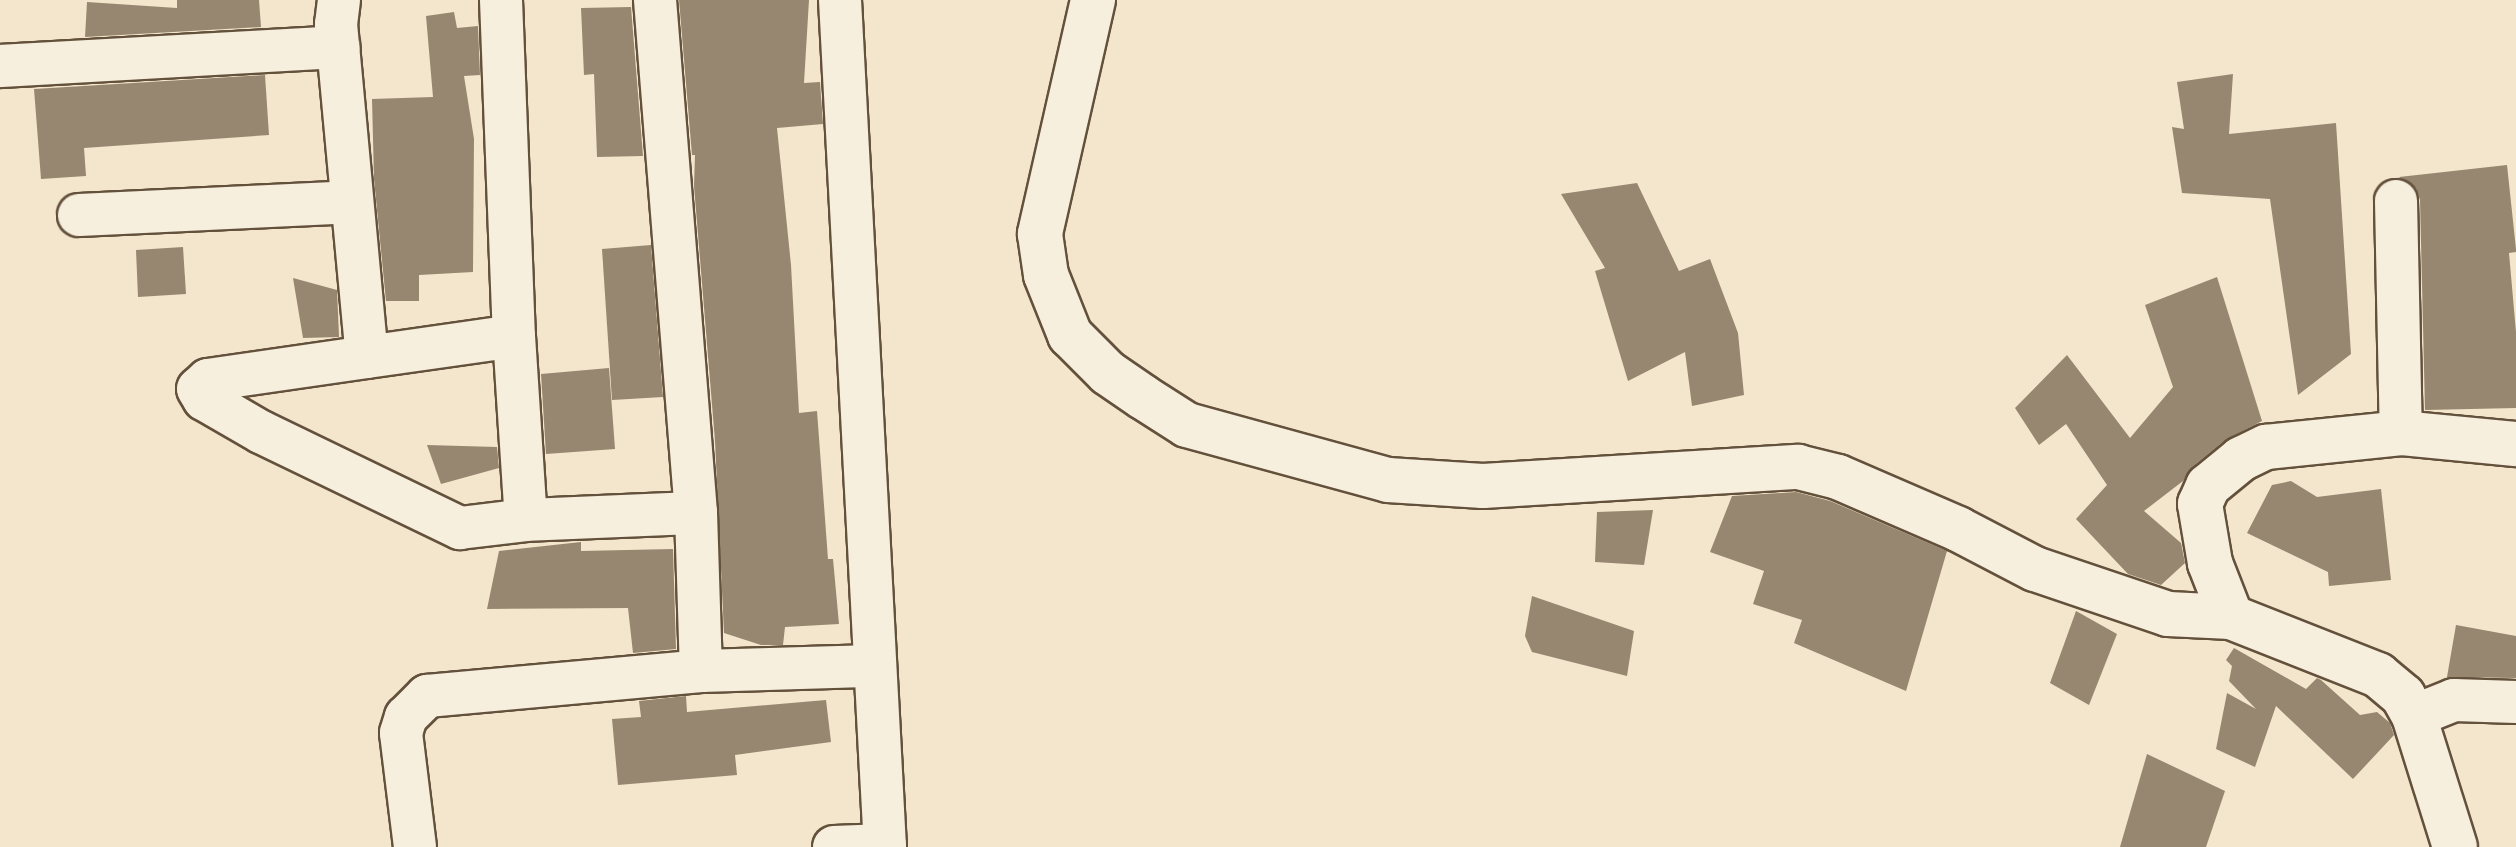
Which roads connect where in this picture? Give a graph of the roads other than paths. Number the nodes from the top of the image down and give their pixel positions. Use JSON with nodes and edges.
{"nodes":[{"id":1,"x":339,"y":0,"type":"edge"},
{"id":2,"x":501,"y":0,"type":"edge"},
{"id":3,"x":655,"y":0,"type":"edge"},
{"id":4,"x":840,"y":0,"type":"edge"},
{"id":5,"x":1093,"y":0,"type":"edge"},
{"id":6,"x":338,"y":47,"type":"junction"},
{"id":7,"x":0,"y":66,"type":"edge"},
{"id":8,"x":2396,"y":201,"type":"dead end"},
{"id":9,"x":350,"y":202,"type":"junction"},
{"id":10,"x":79,"y":215,"type":"dead end"},
{"id":11,"x":514,"y":336,"type":"junction"},
{"id":12,"x":367,"y":357,"type":"junction"},
{"id":13,"x":2401,"y":433,"type":"junction"},
{"id":14,"x":2516,"y":444,"type":"edge"},
{"id":15,"x":696,"y":513,"type":"junction"},
{"id":16,"x":526,"y":520,"type":"junction"},
{"id":17,"x":2231,"y":617,"type":"junction"},
{"id":18,"x":874,"y":666,"type":"junction"},
{"id":19,"x":701,"y":671,"type":"junction"},
{"id":20,"x":2516,"y":702,"type":"edge"},
{"id":21,"x":2414,"y":716,"type":"junction"},
{"id":22,"x":885,"y":846,"type":"edge"},
{"id":23,"x":415,"y":847,"type":"edge"},
{"id":24,"x":834,"y":847,"type":"edge"},
{"id":25,"x":2455,"y":847,"type":"edge"}],
"edges":[{"from":1,"to":6,"type":"street"},
{"from":2,"to":11,"type":"street"},
{"from":3,"to":15,"type":"street"},
{"from":4,"to":18,"type":"street"},
{"from":5,"to":17,"type":"street"},
{"from":6,"to":7,"type":"street"},
{"from":6,"to":9,"type":"street"},
{"from":8,"to":13,"type":"street"},
{"from":9,"to":10,"type":"street"},
{"from":9,"to":12,"type":"street"},
{"from":11,"to":12,"type":"street"},
{"from":11,"to":16,"type":"street"},
{"from":12,"to":16,"type":"street"},
{"from":13,"to":14,"type":"street"},
{"from":13,"to":17,"type":"street"},
{"from":15,"to":16,"type":"street"},
{"from":15,"to":19,"type":"street"},
{"from":17,"to":21,"type":"street"},
{"from":18,"to":19,"type":"street"},
{"from":18,"to":22,"type":"street"},
{"from":19,"to":23,"type":"street"},
{"from":20,"to":21,"type":"street"},
{"from":21,"to":25,"type":"street"},
{"from":22,"to":24,"type":"street"}]}
